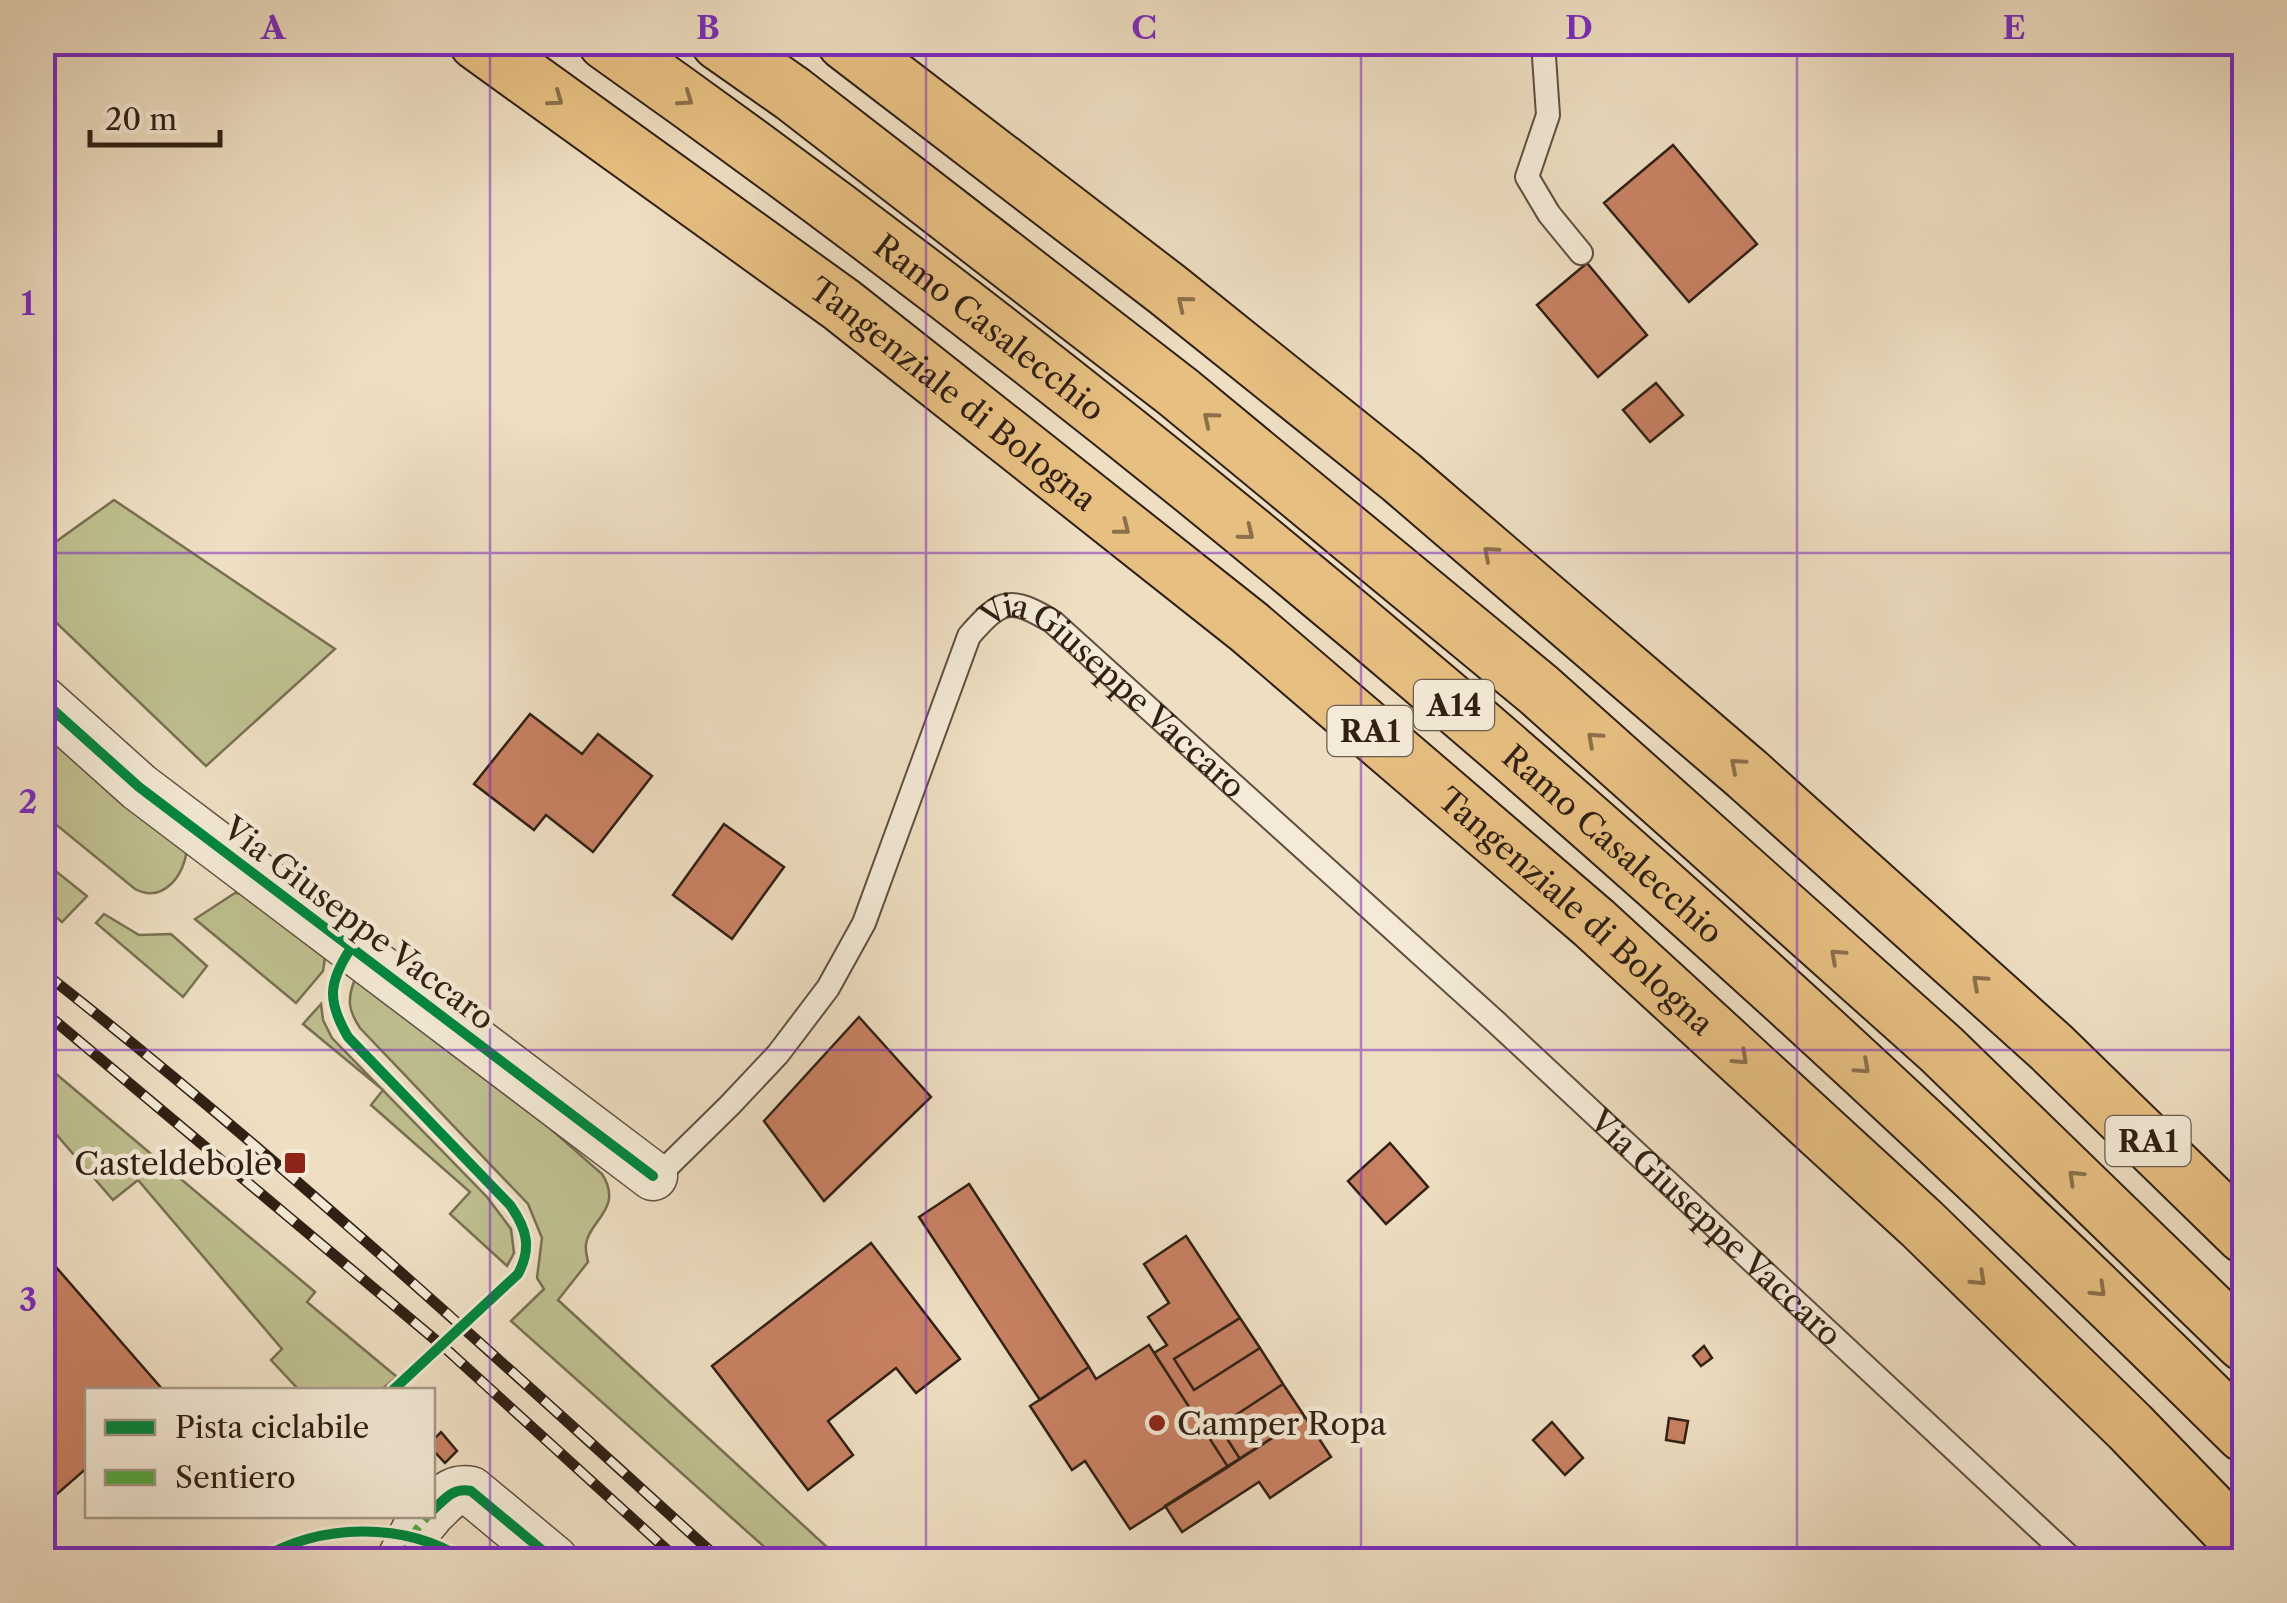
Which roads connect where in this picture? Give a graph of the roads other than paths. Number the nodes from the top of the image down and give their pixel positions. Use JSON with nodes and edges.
{"nodes":[{"id":1,"x":477,"y":42,"type":"edge"},
{"id":2,"x":606,"y":42,"type":"edge"},
{"id":3,"x":719,"y":42,"type":"edge"},
{"id":4,"x":845,"y":42,"type":"edge"},
{"id":5,"x":1543,"y":42,"type":"edge"},
{"id":6,"x":1581,"y":253,"type":"dead end"},
{"id":7,"x":42,"y":700,"type":"edge"},
{"id":8,"x":654,"y":1176,"type":"joint"},
{"id":9,"x":2244,"y":1235,"type":"edge"},
{"id":10,"x":2244,"y":1343,"type":"edge"},
{"id":11,"x":2244,"y":1434,"type":"edge"},
{"id":12,"x":435,"y":1508,"type":"edge"},
{"id":13,"x":426,"y":1518,"type":"edge"},
{"id":14,"x":2244,"y":1548,"type":"edge"},
{"id":15,"x":401,"y":1560,"type":"edge"},
{"id":16,"x":554,"y":1560,"type":"edge"},
{"id":17,"x":2074,"y":1560,"type":"edge"}],
"edges":[{"from":1,"to":14,"type":"highway","name":"Tangenziale di Bologna","number":"RA1","one_way":true},
{"from":2,"to":11,"type":"highway","name":"Ramo Casalecchio","number":"A14","one_way":true},
{"from":10,"to":3,"type":"highway","name":"Ramo Casalecchio","number":"A14","one_way":true},
{"from":9,"to":4,"type":"highway","number":"RA1","one_way":true},
{"from":5,"to":6,"type":"lane"},
{"from":7,"to":8,"type":"street","name":"Via Giuseppe Vaccaro"},
{"from":8,"to":17,"type":"lane","name":"Via Giuseppe Vaccaro"},
{"from":12,"to":16,"type":"street"},
{"from":13,"to":15,"type":"street"}]}
